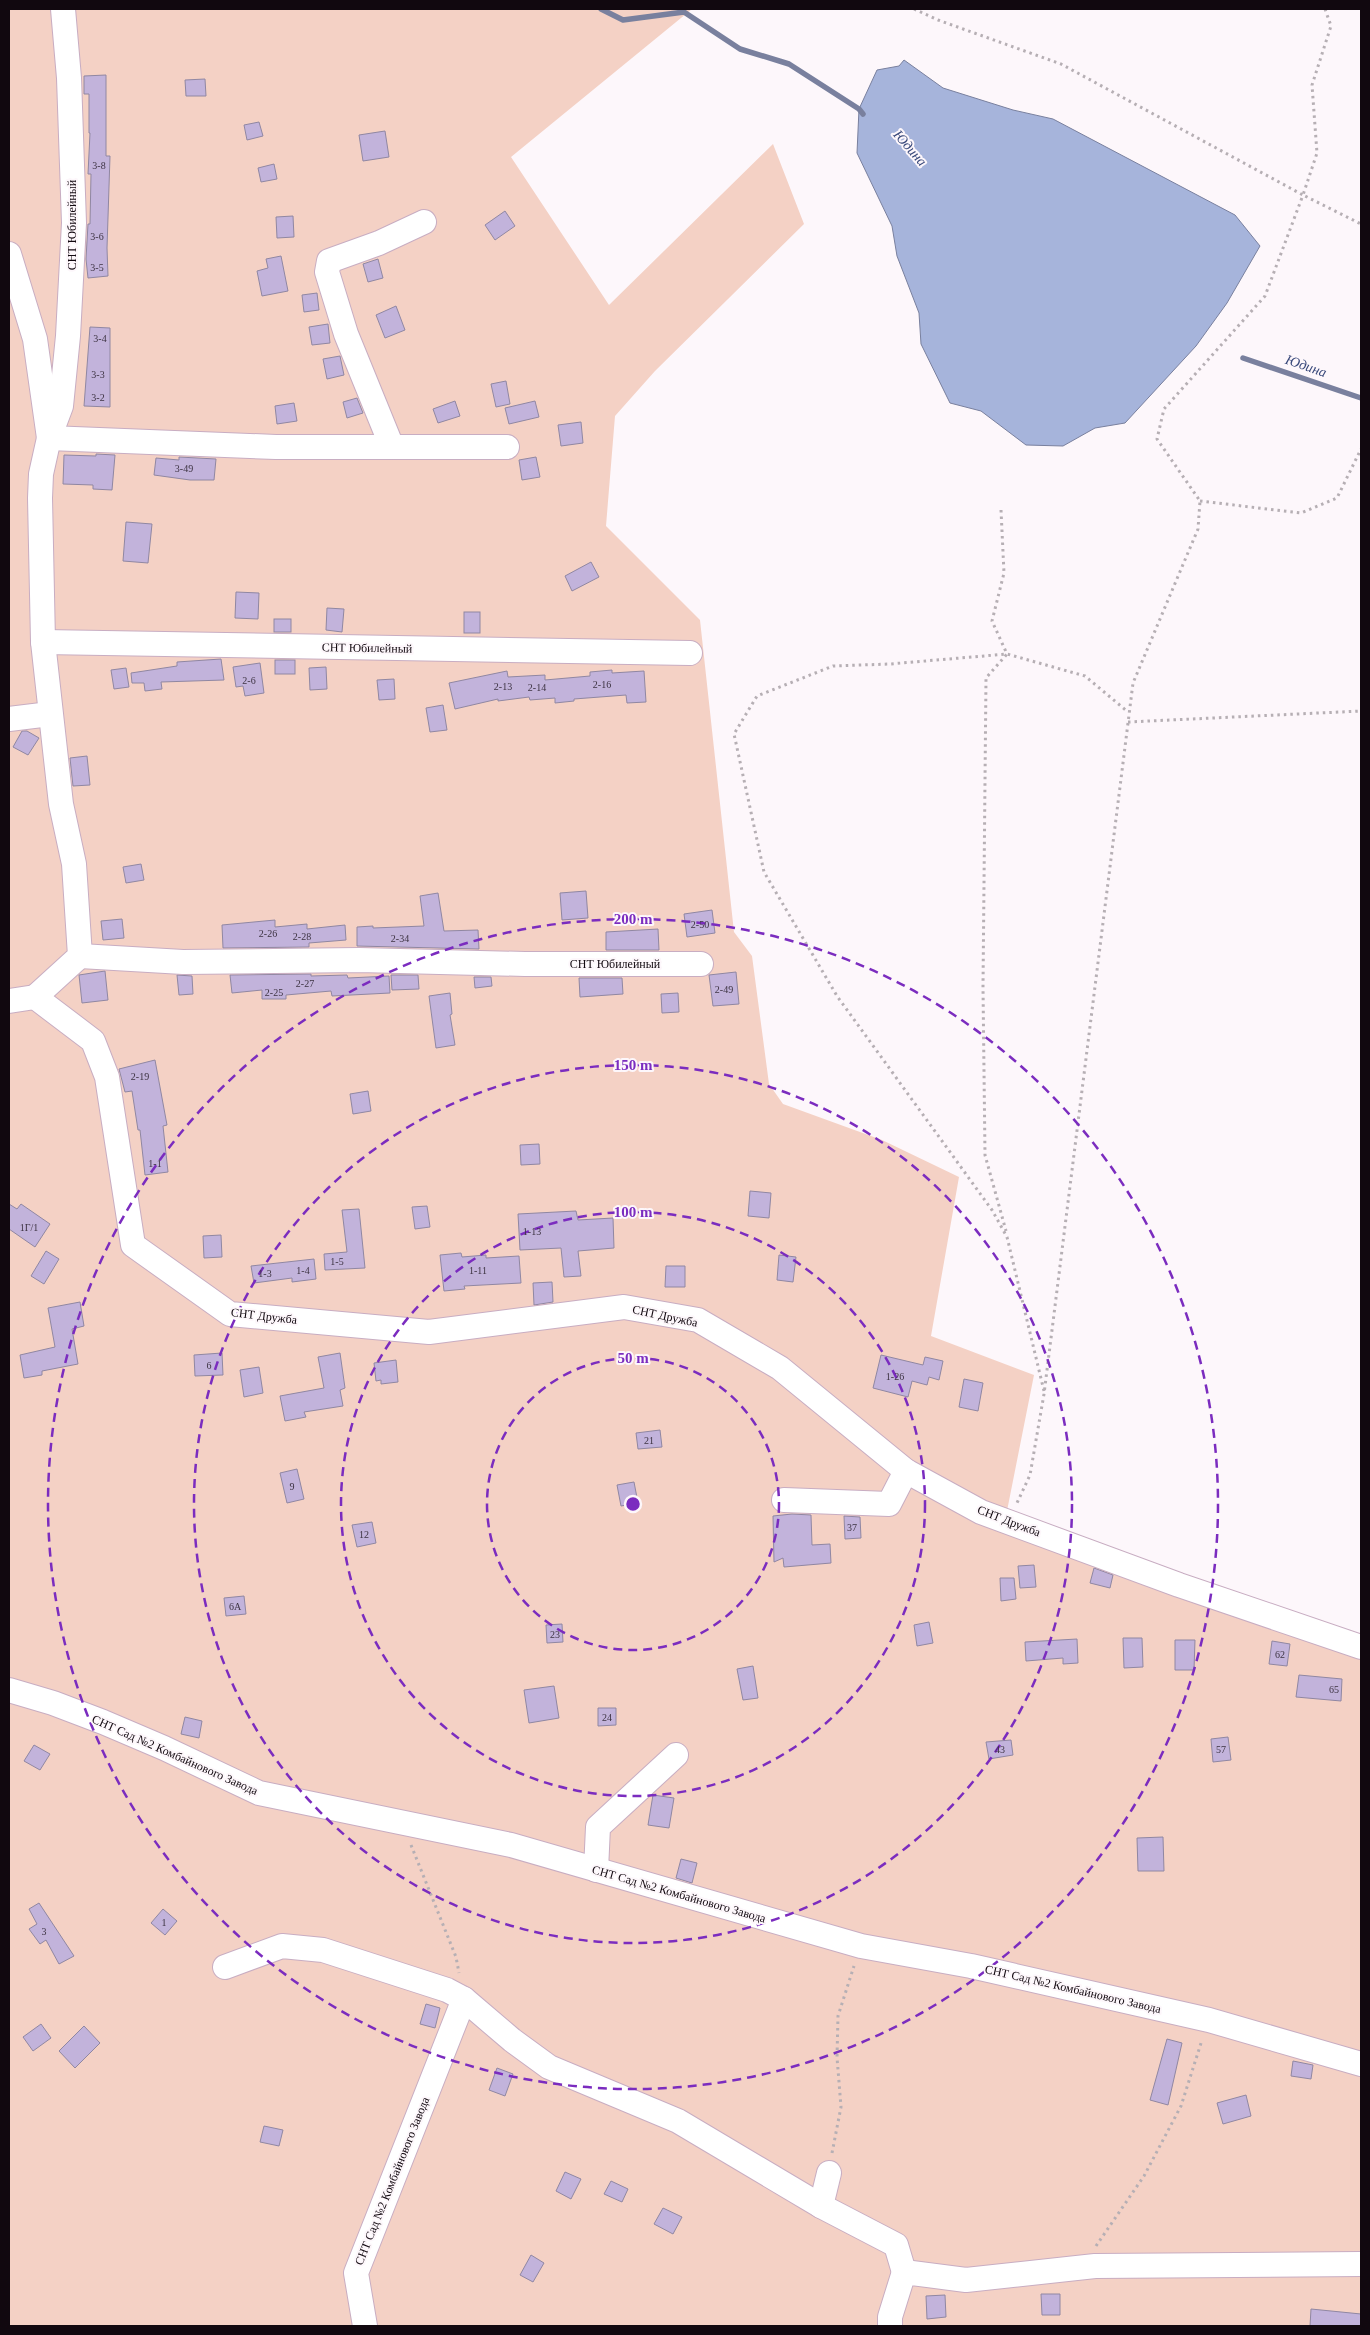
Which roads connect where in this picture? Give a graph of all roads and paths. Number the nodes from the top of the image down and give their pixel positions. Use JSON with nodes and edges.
{"nodes":[{"id":1,"x":63,"y":9,"type":"edge"},
{"id":2,"x":914,"y":9,"type":"edge"},
{"id":3,"x":1325,"y":9,"type":"edge"},
{"id":4,"x":1303,"y":195,"type":"junction"},
{"id":5,"x":424,"y":222,"type":"dead end"},
{"id":6,"x":1361,"y":224,"type":"edge"},
{"id":7,"x":9,"y":254,"type":"edge"},
{"id":8,"x":49,"y":438,"type":"junction"},
{"id":9,"x":507,"y":446,"type":"dead end"},
{"id":10,"x":392,"y":447,"type":"junction"},
{"id":11,"x":1361,"y":450,"type":"edge"},
{"id":12,"x":1200,"y":501,"type":"junction"},
{"id":13,"x":1001,"y":510,"type":"dead end"},
{"id":14,"x":43,"y":642,"type":"junction"},
{"id":15,"x":690,"y":653,"type":"dead end"},
{"id":16,"x":1007,"y":654,"type":"junction"},
{"id":17,"x":1361,"y":711,"type":"edge"},
{"id":18,"x":1128,"y":712,"type":"junction"},
{"id":19,"x":50,"y":714,"type":"junction"},
{"id":20,"x":9,"y":719,"type":"edge"},
{"id":21,"x":1128,"y":722,"type":"junction"},
{"id":22,"x":80,"y":956,"type":"junction"},
{"id":23,"x":701,"y":964,"type":"dead end"},
{"id":24,"x":35,"y":997,"type":"junction"},
{"id":25,"x":9,"y":1001,"type":"edge"},
{"id":26,"x":1007,"y":1237,"type":"junction"},
{"id":27,"x":1044,"y":1394,"type":"junction"},
{"id":28,"x":906,"y":1471,"type":"junction"},
{"id":29,"x":784,"y":1500,"type":"dead end"},
{"id":30,"x":1008,"y":1522,"type":"junction"},
{"id":31,"x":1361,"y":1647,"type":"edge"},
{"id":32,"x":9,"y":1690,"type":"edge"},
{"id":33,"x":676,"y":1755,"type":"dead end"},
{"id":34,"x":402,"y":1822,"type":"junction"},
{"id":35,"x":596,"y":1870,"type":"junction"},
{"id":36,"x":861,"y":1946,"type":"junction"},
{"id":37,"x":225,"y":1966,"type":"dead end"},
{"id":38,"x":464,"y":1999,"type":"junction"},
{"id":39,"x":1208,"y":2020,"type":"junction"},
{"id":40,"x":1361,"y":2064,"type":"edge"},
{"id":41,"x":829,"y":2173,"type":"joint"},
{"id":42,"x":821,"y":2206,"type":"junction"},
{"id":43,"x":1095,"y":2257,"type":"junction"},
{"id":44,"x":1361,"y":2264,"type":"edge"},
{"id":45,"x":904,"y":2272,"type":"junction"},
{"id":46,"x":365,"y":2326,"type":"edge"},
{"id":47,"x":890,"y":2326,"type":"edge"}],
"edges":[{"from":1,"to":8,"type":"street","name":"СНТ Юбилейный"},
{"from":2,"to":4,"type":"path"},
{"from":3,"to":4,"type":"path"},
{"from":4,"to":6,"type":"path"},
{"from":4,"to":12,"type":"path"},
{"from":5,"to":10,"type":"street"},
{"from":7,"to":8,"type":"street"},
{"from":8,"to":10,"type":"street"},
{"from":8,"to":14,"type":"street","name":"СНТ Юбилейный"},
{"from":9,"to":10,"type":"street"},
{"from":11,"to":12,"type":"path"},
{"from":12,"to":18,"type":"path"},
{"from":13,"to":16,"type":"path"},
{"from":14,"to":15,"type":"street","name":"СНТ Юбилейный"},
{"from":14,"to":19,"type":"street","name":"СНТ Юбилейный"},
{"from":16,"to":18,"type":"path"},
{"from":16,"to":26,"type":"path"},
{"from":16,"to":26,"type":"path"},
{"from":17,"to":21,"type":"path"},
{"from":18,"to":21,"type":"path"},
{"from":19,"to":20,"type":"street"},
{"from":19,"to":22,"type":"street","name":"СНТ Юбилейный"},
{"from":21,"to":27,"type":"path"},
{"from":22,"to":23,"type":"street","name":"СНТ Юбилейный"},
{"from":22,"to":24,"type":"street"},
{"from":24,"to":25,"type":"street"},
{"from":24,"to":28,"type":"street","name":"СНТ Дружба"},
{"from":26,"to":27,"type":"path"},
{"from":27,"to":30,"type":"path"},
{"from":28,"to":29,"type":"street"},
{"from":28,"to":30,"type":"street","name":"СНТ Дружба"},
{"from":30,"to":31,"type":"street","name":"СНТ Дружба"},
{"from":32,"to":34,"type":"street","name":"СНТ Сад №2 Комбайнового Завода"},
{"from":33,"to":35,"type":"street"},
{"from":34,"to":35,"type":"street","name":"СНТ Сад №2 Комбайнового Завода"},
{"from":34,"to":38,"type":"path"},
{"from":35,"to":36,"type":"street","name":"СНТ Сад №2 Комбайнового Завода"},
{"from":36,"to":39,"type":"street","name":"СНТ Сад №2 Комбайнового Завода"},
{"from":36,"to":41,"type":"path"},
{"from":37,"to":38,"type":"street"},
{"from":38,"to":42,"type":"street"},
{"from":38,"to":46,"type":"street","name":"СНТ Сад №2 Комбайнового Завода"},
{"from":39,"to":40,"type":"street","name":"СНТ Сад №2 Комбайнового Завода"},
{"from":39,"to":43,"type":"path"},
{"from":41,"to":42,"type":"street"},
{"from":42,"to":45,"type":"street"},
{"from":43,"to":44,"type":"street"},
{"from":43,"to":45,"type":"street"},
{"from":45,"to":47,"type":"street"}]}
